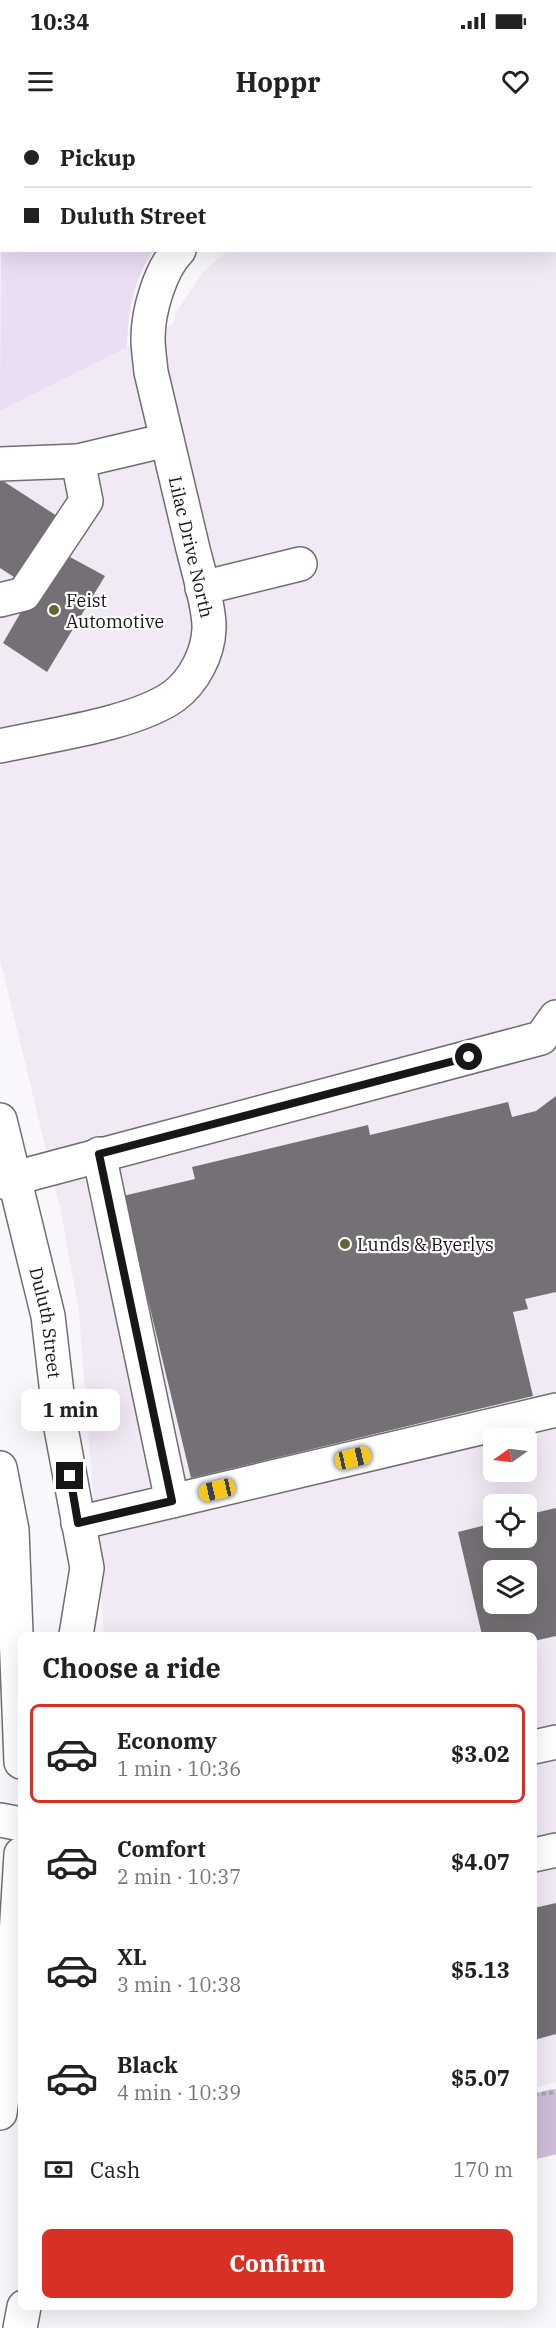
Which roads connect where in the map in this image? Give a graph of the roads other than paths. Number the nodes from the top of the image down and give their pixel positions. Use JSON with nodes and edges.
{"nodes":[{"id":1,"x":177,"y":252,"type":"edge"},
{"id":2,"x":167,"y":440,"type":"junction"},
{"id":3,"x":78,"y":460,"type":"junction"},
{"id":4,"x":0,"y":464,"type":"edge"},
{"id":5,"x":300,"y":564,"type":"dead end"},
{"id":6,"x":202,"y":588,"type":"junction"},
{"id":7,"x":0,"y":600,"type":"edge"},
{"id":8,"x":0,"y":746,"type":"edge"},
{"id":9,"x":556,"y":1017,"type":"edge"},
{"id":10,"x":0,"y":1120,"type":"edge"},
{"id":11,"x":99,"y":1154,"type":"junction"},
{"id":12,"x":7,"y":1180,"type":"edge"},
{"id":13,"x":556,"y":1410,"type":"edge"},
{"id":14,"x":0,"y":1468,"type":"edge"},
{"id":15,"x":172,"y":1501,"type":"junction"},
{"id":16,"x":78,"y":1523,"type":"junction"},
{"id":17,"x":76,"y":1632,"type":"edge"},
{"id":18,"x":18,"y":1685,"type":"edge"},
{"id":19,"x":556,"y":1742,"type":"edge"},
{"id":20,"x":537,"y":1746,"type":"edge"},
{"id":21,"x":0,"y":1820,"type":"edge"},
{"id":22,"x":18,"y":1823,"type":"edge"},
{"id":23,"x":556,"y":1850,"type":"edge"},
{"id":24,"x":537,"y":1855,"type":"edge"},
{"id":25,"x":18,"y":1903,"type":"edge"},
{"id":26,"x":0,"y":2113,"type":"edge"},
{"id":27,"x":23,"y":2310,"type":"edge"},
{"id":28,"x":20,"y":2328,"type":"edge"}],
"edges":[{"from":1,"to":2,"type":"main road","name":"Lilac Drive North"},
{"from":2,"to":3,"type":"main road"},
{"from":2,"to":6,"type":"main road","name":"Lilac Drive North"},
{"from":3,"to":4,"type":"main road"},
{"from":3,"to":7,"type":"main road"},
{"from":5,"to":6,"type":"main road"},
{"from":6,"to":8,"type":"main road","name":"Lilac Drive North"},
{"from":9,"to":11,"type":"main road"},
{"from":10,"to":12,"type":"main road","name":"Duluth Street"},
{"from":11,"to":12,"type":"main road"},
{"from":11,"to":15,"type":"main road"},
{"from":12,"to":16,"type":"main road","name":"Duluth Street"},
{"from":13,"to":15,"type":"main road"},
{"from":14,"to":18,"type":"main road"},
{"from":15,"to":16,"type":"main road"},
{"from":16,"to":17,"type":"main road","name":"Duluth Street"},
{"from":19,"to":20,"type":"main road"},
{"from":21,"to":22,"type":"main road"},
{"from":23,"to":24,"type":"main road"},
{"from":25,"to":26,"type":"main road"},
{"from":27,"to":28,"type":"main road"}]}
